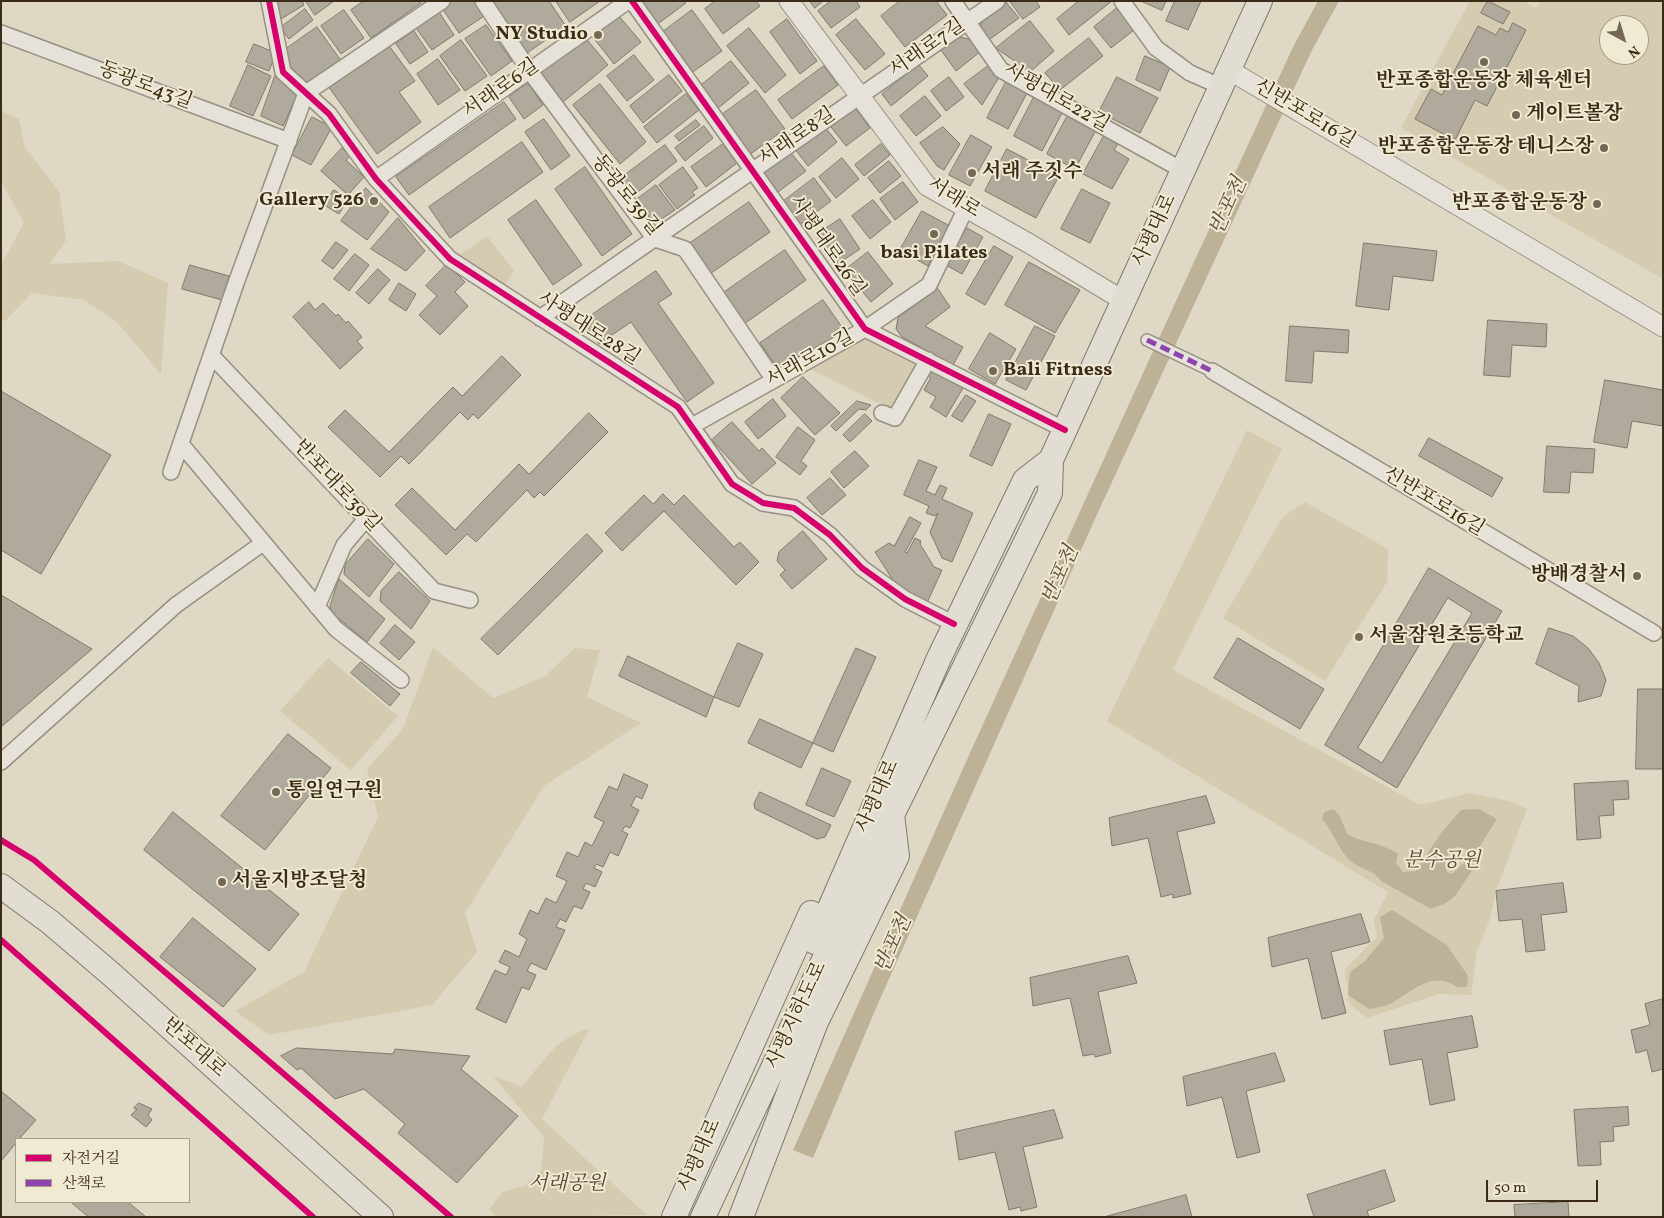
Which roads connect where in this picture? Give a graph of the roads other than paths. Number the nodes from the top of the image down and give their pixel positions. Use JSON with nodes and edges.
{"nodes":[{"id":1,"x":269,"y":1,"type":"edge"},
{"id":2,"x":442,"y":1,"type":"edge"},
{"id":3,"x":483,"y":1,"type":"edge"},
{"id":4,"x":630,"y":1,"type":"edge"},
{"id":5,"x":789,"y":1,"type":"edge"},
{"id":6,"x":953,"y":1,"type":"edge"},
{"id":7,"x":997,"y":1,"type":"edge"},
{"id":8,"x":1122,"y":1,"type":"edge"},
{"id":9,"x":1260,"y":1,"type":"edge"},
{"id":10,"x":967,"y":22,"type":"junction"},
{"id":11,"x":1,"y":33,"type":"edge"},
{"id":12,"x":530,"y":70,"type":"junction"},
{"id":13,"x":1226,"y":79,"type":"junction"},
{"id":14,"x":306,"y":93,"type":"junction"},
{"id":15,"x":859,"y":96,"type":"junction"},
{"id":16,"x":289,"y":141,"type":"junction"},
{"id":17,"x":752,"y":170,"type":"junction"},
{"id":18,"x":1184,"y":171,"type":"junction"},
{"id":19,"x":376,"y":179,"type":"junction"},
{"id":20,"x":966,"y":208,"type":"junction"},
{"id":21,"x":655,"y":239,"type":"junction"},
{"id":22,"x":1124,"y":301,"type":"junction"},
{"id":23,"x":540,"y":318,"type":"junction"},
{"id":24,"x":1663,"y":327,"type":"edge"},
{"id":25,"x":865,"y":329,"type":"junction"},
{"id":26,"x":1147,"y":340,"type":"dead end"},
{"id":27,"x":212,"y":356,"type":"junction"},
{"id":28,"x":928,"y":360,"type":"junction"},
{"id":29,"x":1212,"y":371,"type":"joint"},
{"id":30,"x":774,"y":380,"type":"junction"},
{"id":31,"x":882,"y":412,"type":"dead end"},
{"id":32,"x":692,"y":426,"type":"junction"},
{"id":33,"x":1065,"y":430,"type":"junction"},
{"id":34,"x":181,"y":444,"type":"junction"},
{"id":35,"x":1051,"y":460,"type":"junction"},
{"id":36,"x":171,"y":472,"type":"dead end"},
{"id":37,"x":366,"y":519,"type":"junction"},
{"id":38,"x":263,"y":543,"type":"junction"},
{"id":39,"x":470,"y":600,"type":"dead end"},
{"id":40,"x":317,"y":607,"type":"junction"},
{"id":41,"x":954,"y":624,"type":"junction"},
{"id":42,"x":1654,"y":633,"type":"dead end"},
{"id":43,"x":401,"y":680,"type":"dead end"},
{"id":44,"x":1,"y":762,"type":"edge"},
{"id":45,"x":892,"y":815,"type":"junction"},
{"id":46,"x":1,"y":886,"type":"edge"},
{"id":47,"x":687,"y":1212,"type":"edge"},
{"id":48,"x":381,"y":1217,"type":"edge"},
{"id":49,"x":741,"y":1217,"type":"edge"}],
"edges":[{"from":1,"to":14,"type":"street","name":"사평대로28길"},
{"from":2,"to":14,"type":"street"},
{"from":3,"to":12,"type":"street","name":"동광로39길"},
{"from":4,"to":12,"type":"street","name":"서래로6길"},
{"from":4,"to":17,"type":"street","name":"사평대로26길"},
{"from":5,"to":15,"type":"street","name":"서래로"},
{"from":6,"to":10,"type":"street","name":"사평대로22길"},
{"from":7,"to":10,"type":"street","name":"서래로7길"},
{"from":8,"to":13,"type":"street"},
{"from":9,"to":13,"type":"main road","name":"사평대로"},
{"from":10,"to":15,"type":"street","name":"서래로7길"},
{"from":10,"to":18,"type":"street","name":"사평대로22길"},
{"from":11,"to":16,"type":"street","name":"동광로43길"},
{"from":12,"to":19,"type":"street","name":"서래로6길"},
{"from":12,"to":21,"type":"street","name":"동광로39길"},
{"from":13,"to":18,"type":"main road","name":"사평대로"},
{"from":13,"to":24,"type":"street","name":"신반포로16길"},
{"from":14,"to":16,"type":"street"},
{"from":14,"to":19,"type":"street","name":"사평대로28길"},
{"from":15,"to":17,"type":"street","name":"서래로8길"},
{"from":15,"to":20,"type":"street","name":"서래로"},
{"from":16,"to":27,"type":"street"},
{"from":17,"to":21,"type":"street","name":"서래로8길"},
{"from":17,"to":25,"type":"street","name":"사평대로26길"},
{"from":18,"to":22,"type":"main road","name":"사평대로"},
{"from":19,"to":23,"type":"street","name":"사평대로28길"},
{"from":20,"to":22,"type":"street","name":"서래로"},
{"from":20,"to":25,"type":"street","name":"서래로10길"},
{"from":21,"to":23,"type":"street","name":"서래로8길"},
{"from":21,"to":30,"type":"street","name":"동광로39길"},
{"from":22,"to":33,"type":"main road","name":"사평대로"},
{"from":23,"to":32,"type":"street","name":"사평대로28길"},
{"from":25,"to":28,"type":"street","name":"사평대로26길"},
{"from":25,"to":30,"type":"street","name":"서래로10길"},
{"from":26,"to":29,"type":"street"},
{"from":27,"to":34,"type":"street"},
{"from":27,"to":37,"type":"street","name":"반포대로39길"},
{"from":28,"to":31,"type":"street"},
{"from":28,"to":33,"type":"street","name":"사평대로26길"},
{"from":29,"to":42,"type":"street","name":"신반포로16길"},
{"from":30,"to":32,"type":"street","name":"서래로10길"},
{"from":32,"to":41,"type":"street","name":"사평대로28길"},
{"from":33,"to":35,"type":"main road","name":"사평대로"},
{"from":34,"to":36,"type":"street"},
{"from":34,"to":38,"type":"street"},
{"from":35,"to":41,"type":"main road","name":"사평대로"},
{"from":35,"to":45,"type":"main road","name":"사평대로"},
{"from":37,"to":39,"type":"street","name":"반포대로39길"},
{"from":37,"to":40,"type":"street"},
{"from":38,"to":40,"type":"street"},
{"from":38,"to":44,"type":"street"},
{"from":40,"to":43,"type":"street"},
{"from":41,"to":47,"type":"main road","name":"사평대로"},
{"from":45,"to":47,"type":"main road","name":"사평지하도로"},
{"from":45,"to":49,"type":"main road"},
{"from":46,"to":48,"type":"main road","name":"반포대로"}]}
